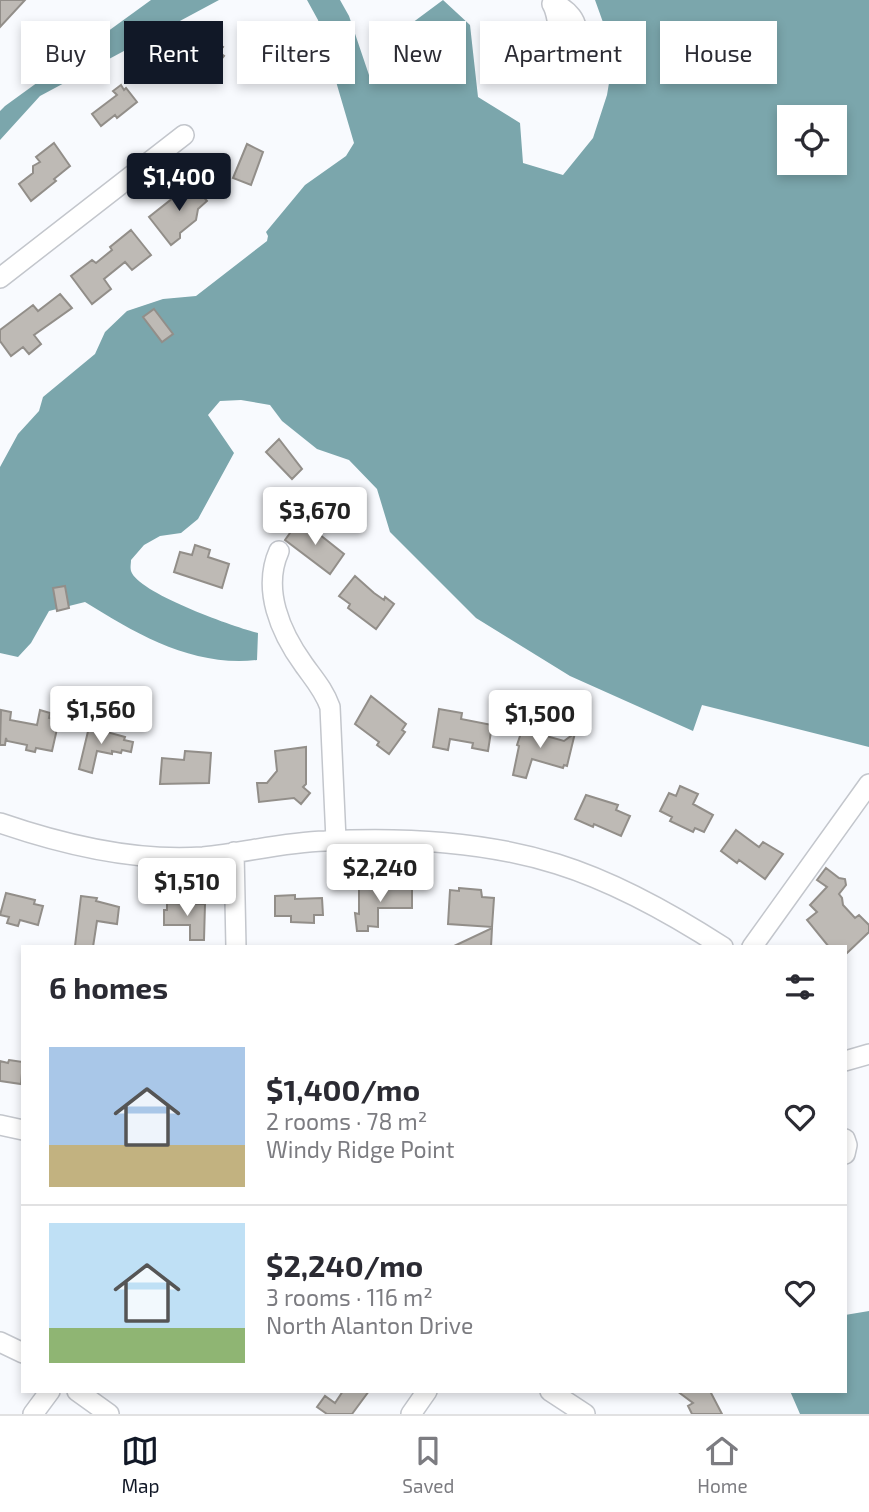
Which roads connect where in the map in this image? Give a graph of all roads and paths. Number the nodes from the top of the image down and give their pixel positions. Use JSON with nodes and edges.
{"nodes":[{"id":1,"x":184,"y":135,"type":"dead end"},
{"id":2,"x":0,"y":278,"type":"edge"},
{"id":3,"x":279,"y":551,"type":"dead end"},
{"id":4,"x":869,"y":784,"type":"edge"},
{"id":5,"x":0,"y":823,"type":"edge"},
{"id":6,"x":336,"y":840,"type":"junction"},
{"id":7,"x":234,"y":852,"type":"junction"},
{"id":8,"x":236,"y":945,"type":"edge"},
{"id":9,"x":720,"y":945,"type":"edge"},
{"id":10,"x":753,"y":945,"type":"edge"},
{"id":11,"x":869,"y":1054,"type":"edge"},
{"id":12,"x":847,"y":1060,"type":"edge"},
{"id":13,"x":0,"y":1125,"type":"edge"},
{"id":14,"x":21,"y":1130,"type":"edge"},
{"id":15,"x":0,"y":1342,"type":"edge"},
{"id":16,"x":21,"y":1352,"type":"edge"},
{"id":17,"x":49,"y":1393,"type":"edge"},
{"id":18,"x":80,"y":1393,"type":"edge"},
{"id":19,"x":427,"y":1393,"type":"edge"},
{"id":20,"x":553,"y":1393,"type":"edge"},
{"id":21,"x":33,"y":1414,"type":"edge"},
{"id":22,"x":109,"y":1414,"type":"edge"},
{"id":23,"x":411,"y":1414,"type":"edge"},
{"id":24,"x":585,"y":1414,"type":"edge"}],
"edges":[{"from":1,"to":2,"type":"street"},
{"from":3,"to":6,"type":"street"},
{"from":4,"to":10,"type":"street"},
{"from":5,"to":7,"type":"street"},
{"from":6,"to":7,"type":"street"},
{"from":6,"to":9,"type":"street"},
{"from":7,"to":8,"type":"street"},
{"from":11,"to":12,"type":"street"},
{"from":13,"to":14,"type":"street"},
{"from":15,"to":16,"type":"street"},
{"from":17,"to":21,"type":"street"},
{"from":18,"to":22,"type":"street"},
{"from":19,"to":23,"type":"street"},
{"from":20,"to":24,"type":"street"}]}
